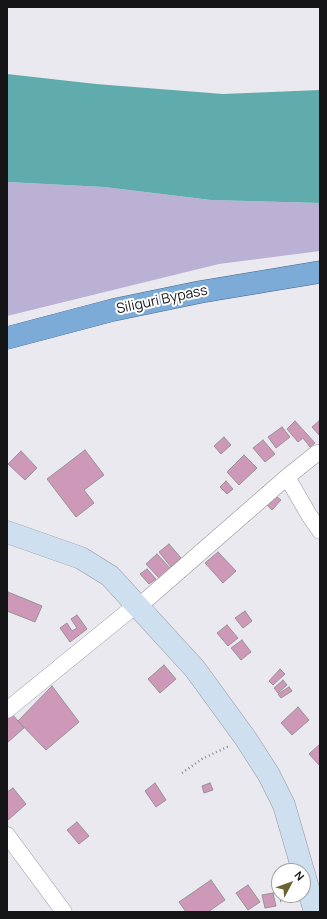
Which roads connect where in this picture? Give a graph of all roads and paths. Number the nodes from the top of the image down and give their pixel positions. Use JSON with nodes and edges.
{"nodes":[{"id":1,"x":320,"y":272,"type":"edge"},
{"id":2,"x":7,"y":338,"type":"edge"},
{"id":3,"x":320,"y":453,"type":"edge"},
{"id":4,"x":286,"y":477,"type":"junction"},
{"id":5,"x":320,"y":530,"type":"edge"},
{"id":6,"x":7,"y":532,"type":"edge"},
{"id":7,"x":137,"y":606,"type":"junction"},
{"id":8,"x":7,"y":710,"type":"edge"},
{"id":9,"x":246,"y":739,"type":"junction"},
{"id":10,"x":182,"y":773,"type":"dead end"},
{"id":11,"x":7,"y":836,"type":"edge"},
{"id":12,"x":64,"y":912,"type":"edge"},
{"id":13,"x":315,"y":912,"type":"edge"}],
"edges":[{"from":1,"to":2,"type":"highway","name":"Siliguri Bypass"},
{"from":3,"to":4,"type":"street"},
{"from":4,"to":5,"type":"street"},
{"from":4,"to":7,"type":"street"},
{"from":6,"to":7,"type":"main road"},
{"from":7,"to":8,"type":"street"},
{"from":7,"to":9,"type":"main road"},
{"from":9,"to":10,"type":"path"},
{"from":9,"to":13,"type":"main road"},
{"from":11,"to":12,"type":"street"}]}
